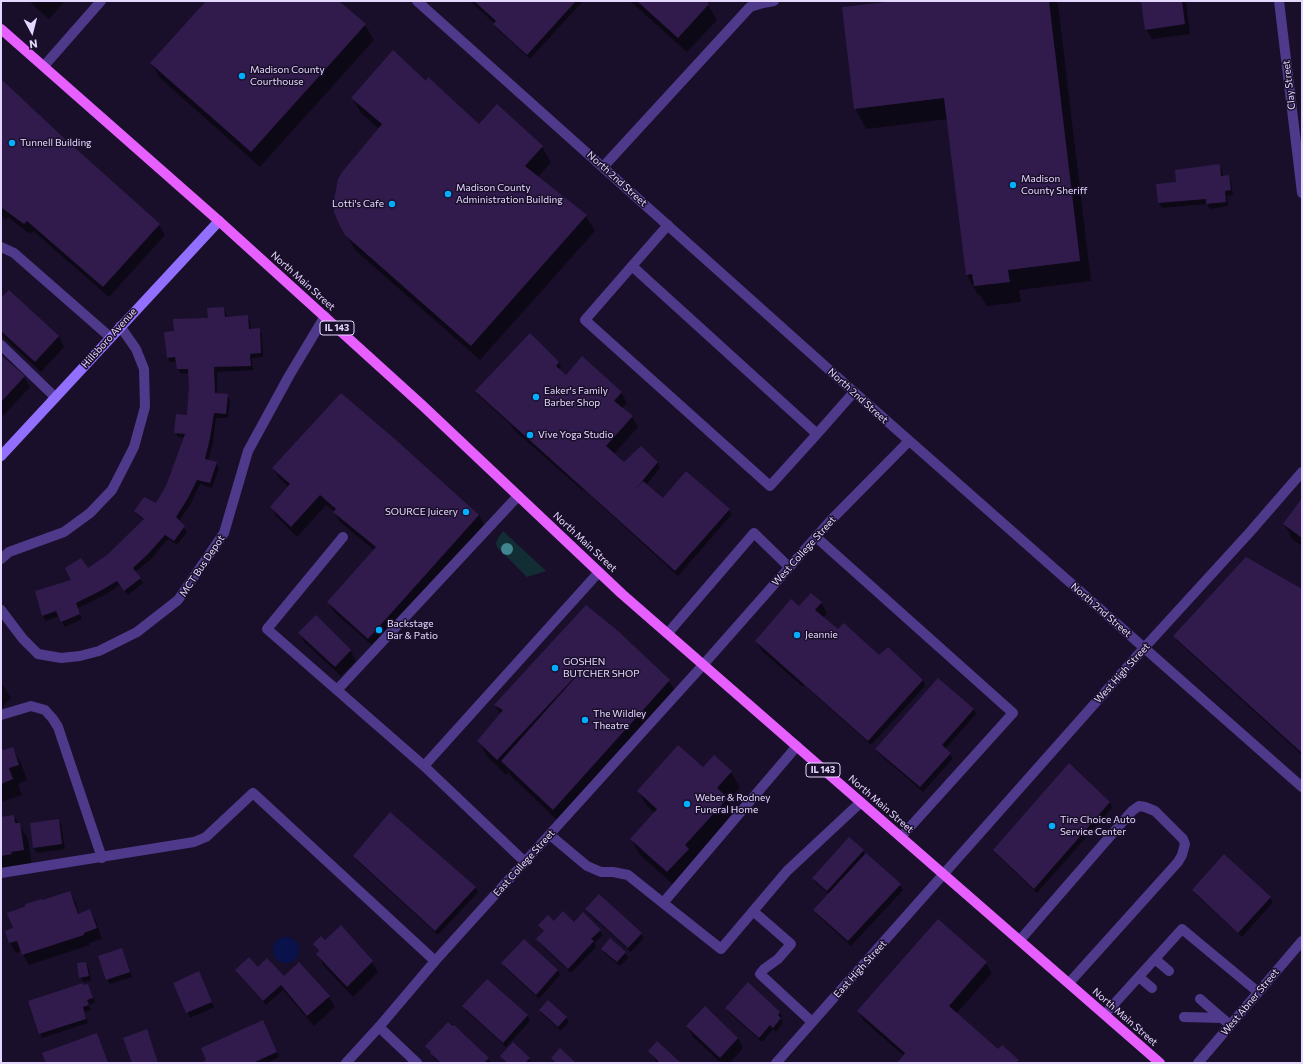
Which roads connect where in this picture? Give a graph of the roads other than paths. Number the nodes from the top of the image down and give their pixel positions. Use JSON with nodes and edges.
{"nodes":[{"id":1,"x":101,"y":1,"type":"edge"},
{"id":2,"x":417,"y":1,"type":"edge"},
{"id":3,"x":774,"y":1,"type":"edge"},
{"id":4,"x":1280,"y":1,"type":"edge"},
{"id":5,"x":1,"y":29,"type":"edge"},
{"id":6,"x":44,"y":66,"type":"junction"},
{"id":7,"x":603,"y":167,"type":"junction"},
{"id":8,"x":1302,"y":193,"type":"edge"},
{"id":9,"x":219,"y":221,"type":"junction"},
{"id":10,"x":668,"y":225,"type":"junction"},
{"id":11,"x":1,"y":247,"type":"edge"},
{"id":12,"x":632,"y":266,"type":"junction"},
{"id":13,"x":324,"y":316,"type":"junction"},
{"id":14,"x":120,"y":326,"type":"junction"},
{"id":15,"x":110,"y":337,"type":"junction"},
{"id":16,"x":1,"y":345,"type":"edge"},
{"id":17,"x":854,"y":392,"type":"junction"},
{"id":18,"x":55,"y":397,"type":"junction"},
{"id":19,"x":816,"y":434,"type":"junction"},
{"id":20,"x":909,"y":441,"type":"junction"},
{"id":21,"x":1,"y":456,"type":"edge"},
{"id":22,"x":1302,"y":472,"type":"edge"},
{"id":23,"x":518,"y":496,"type":"junction"},
{"id":24,"x":343,"y":537,"type":"dead end"},
{"id":25,"x":816,"y":537,"type":"junction"},
{"id":26,"x":1,"y":560,"type":"edge"},
{"id":27,"x":789,"y":567,"type":"junction"},
{"id":28,"x":599,"y":572,"type":"junction"},
{"id":29,"x":1,"y":610,"type":"edge"},
{"id":30,"x":668,"y":634,"type":"junction"},
{"id":31,"x":1144,"y":648,"type":"junction"},
{"id":32,"x":703,"y":665,"type":"junction"},
{"id":33,"x":337,"y":690,"type":"junction"},
{"id":34,"x":1,"y":715,"type":"edge"},
{"id":35,"x":797,"y":746,"type":"junction"},
{"id":36,"x":424,"y":766,"type":"junction"},
{"id":37,"x":1302,"y":787,"type":"edge"},
{"id":38,"x":861,"y":802,"type":"junction"},
{"id":39,"x":550,"y":835,"type":"junction"},
{"id":40,"x":901,"y":837,"type":"junction"},
{"id":41,"x":102,"y":858,"type":"junction"},
{"id":42,"x":525,"y":862,"type":"junction"},
{"id":43,"x":1,"y":873,"type":"edge"},
{"id":44,"x":944,"y":874,"type":"junction"},
{"id":45,"x":663,"y":903,"type":"junction"},
{"id":46,"x":753,"y":911,"type":"junction"},
{"id":47,"x":1020,"y":940,"type":"junction"},
{"id":48,"x":1302,"y":941,"type":"edge"},
{"id":49,"x":1155,"y":960,"type":"junction"},
{"id":50,"x":435,"y":961,"type":"junction"},
{"id":51,"x":1169,"y":971,"type":"dead end"},
{"id":52,"x":1139,"y":977,"type":"junction"},
{"id":53,"x":1069,"y":983,"type":"junction"},
{"id":54,"x":1152,"y":988,"type":"dead end"},
{"id":55,"x":1258,"y":992,"type":"junction"},
{"id":56,"x":1200,"y":999,"type":"dead end"},
{"id":57,"x":1105,"y":1014,"type":"junction"},
{"id":58,"x":1184,"y":1017,"type":"dead end"},
{"id":59,"x":1222,"y":1018,"type":"junction"},
{"id":60,"x":812,"y":1022,"type":"junction"},
{"id":61,"x":1230,"y":1025,"type":"junction"},
{"id":62,"x":379,"y":1027,"type":"junction"},
{"id":63,"x":346,"y":1063,"type":"edge"},
{"id":64,"x":417,"y":1063,"type":"edge"},
{"id":65,"x":776,"y":1063,"type":"edge"},
{"id":66,"x":1160,"y":1063,"type":"edge"},
{"id":67,"x":1198,"y":1063,"type":"edge"}],
"edges":[{"from":1,"to":6,"type":"street"},
{"from":2,"to":7,"type":"street","name":"North 2nd Street"},
{"from":3,"to":7,"type":"street"},
{"from":4,"to":8,"type":"street","name":"Clay Street"},
{"from":5,"to":6,"type":"main road","name":"North Main Street","number":"IL 143"},
{"from":6,"to":9,"type":"main road","name":"North Main Street","number":"IL 143"},
{"from":7,"to":10,"type":"street","name":"North 2nd Street"},
{"from":9,"to":13,"type":"main road","name":"North Main Street","number":"IL 143"},
{"from":9,"to":14,"type":"street","name":"Hillsboro Avenue"},
{"from":10,"to":12,"type":"street"},
{"from":10,"to":17,"type":"street","name":"North 2nd Street"},
{"from":11,"to":15,"type":"street"},
{"from":12,"to":19,"type":"street"},
{"from":12,"to":19,"type":"street"},
{"from":13,"to":23,"type":"main road","name":"North Main Street","number":"IL 143"},
{"from":13,"to":29,"type":"street","name":"MCT Bus Depot"},
{"from":14,"to":15,"type":"street","name":"Hillsboro Avenue"},
{"from":14,"to":26,"type":"street"},
{"from":15,"to":18,"type":"street","name":"Hillsboro Avenue"},
{"from":16,"to":18,"type":"street"},
{"from":17,"to":19,"type":"street"},
{"from":17,"to":20,"type":"street","name":"North 2nd Street"},
{"from":18,"to":21,"type":"street","name":"Hillsboro Avenue"},
{"from":20,"to":25,"type":"street","name":"West College Street"},
{"from":20,"to":31,"type":"street","name":"North 2nd Street"},
{"from":22,"to":31,"type":"street","name":"West High Street"},
{"from":23,"to":28,"type":"main road","name":"North Main Street","number":"IL 143"},
{"from":23,"to":33,"type":"street"},
{"from":24,"to":33,"type":"street"},
{"from":25,"to":27,"type":"street","name":"West College Street"},
{"from":25,"to":40,"type":"street"},
{"from":27,"to":30,"type":"street"},
{"from":27,"to":32,"type":"street","name":"West College Street"},
{"from":28,"to":30,"type":"main road","name":"North Main Street","number":"IL 143"},
{"from":28,"to":36,"type":"street"},
{"from":30,"to":32,"type":"main road","name":"North Main Street","number":"IL 143"},
{"from":31,"to":37,"type":"street","name":"North 2nd Street"},
{"from":31,"to":44,"type":"street","name":"West High Street"},
{"from":32,"to":35,"type":"main road","name":"North Main Street","number":"IL 143"},
{"from":32,"to":39,"type":"street","name":"East College Street"},
{"from":33,"to":36,"type":"street"},
{"from":34,"to":41,"type":"street"},
{"from":35,"to":38,"type":"main road","name":"North Main Street","number":"IL 143"},
{"from":35,"to":45,"type":"street"},
{"from":36,"to":42,"type":"street"},
{"from":38,"to":40,"type":"main road","name":"North Main Street","number":"IL 143"},
{"from":38,"to":46,"type":"street"},
{"from":39,"to":42,"type":"street","name":"East College Street"},
{"from":39,"to":45,"type":"street"},
{"from":40,"to":44,"type":"main road","name":"North Main Street","number":"IL 143"},
{"from":41,"to":43,"type":"street"},
{"from":41,"to":50,"type":"street"},
{"from":42,"to":50,"type":"street","name":"East College Street"},
{"from":44,"to":47,"type":"main road","name":"North Main Street","number":"IL 143"},
{"from":44,"to":60,"type":"street","name":"East High Street"},
{"from":45,"to":46,"type":"street"},
{"from":46,"to":60,"type":"street"},
{"from":47,"to":53,"type":"main road","name":"North Main Street","number":"IL 143"},
{"from":47,"to":53,"type":"street"},
{"from":48,"to":55,"type":"street","name":"West Abner Street"},
{"from":49,"to":51,"type":"street"},
{"from":49,"to":52,"type":"street"},
{"from":49,"to":55,"type":"street"},
{"from":50,"to":62,"type":"street","name":"East College Street"},
{"from":52,"to":54,"type":"street"},
{"from":52,"to":57,"type":"street"},
{"from":53,"to":57,"type":"main road","name":"North Main Street","number":"IL 143"},
{"from":55,"to":61,"type":"street","name":"West Abner Street"},
{"from":56,"to":59,"type":"street"},
{"from":57,"to":66,"type":"main road","name":"North Main Street","number":"IL 143"},
{"from":58,"to":59,"type":"street"},
{"from":59,"to":61,"type":"street"},
{"from":60,"to":65,"type":"street","name":"East High Street"},
{"from":61,"to":67,"type":"street","name":"West Abner Street"},
{"from":62,"to":63,"type":"street","name":"East College Street"},
{"from":62,"to":64,"type":"street"}]}
